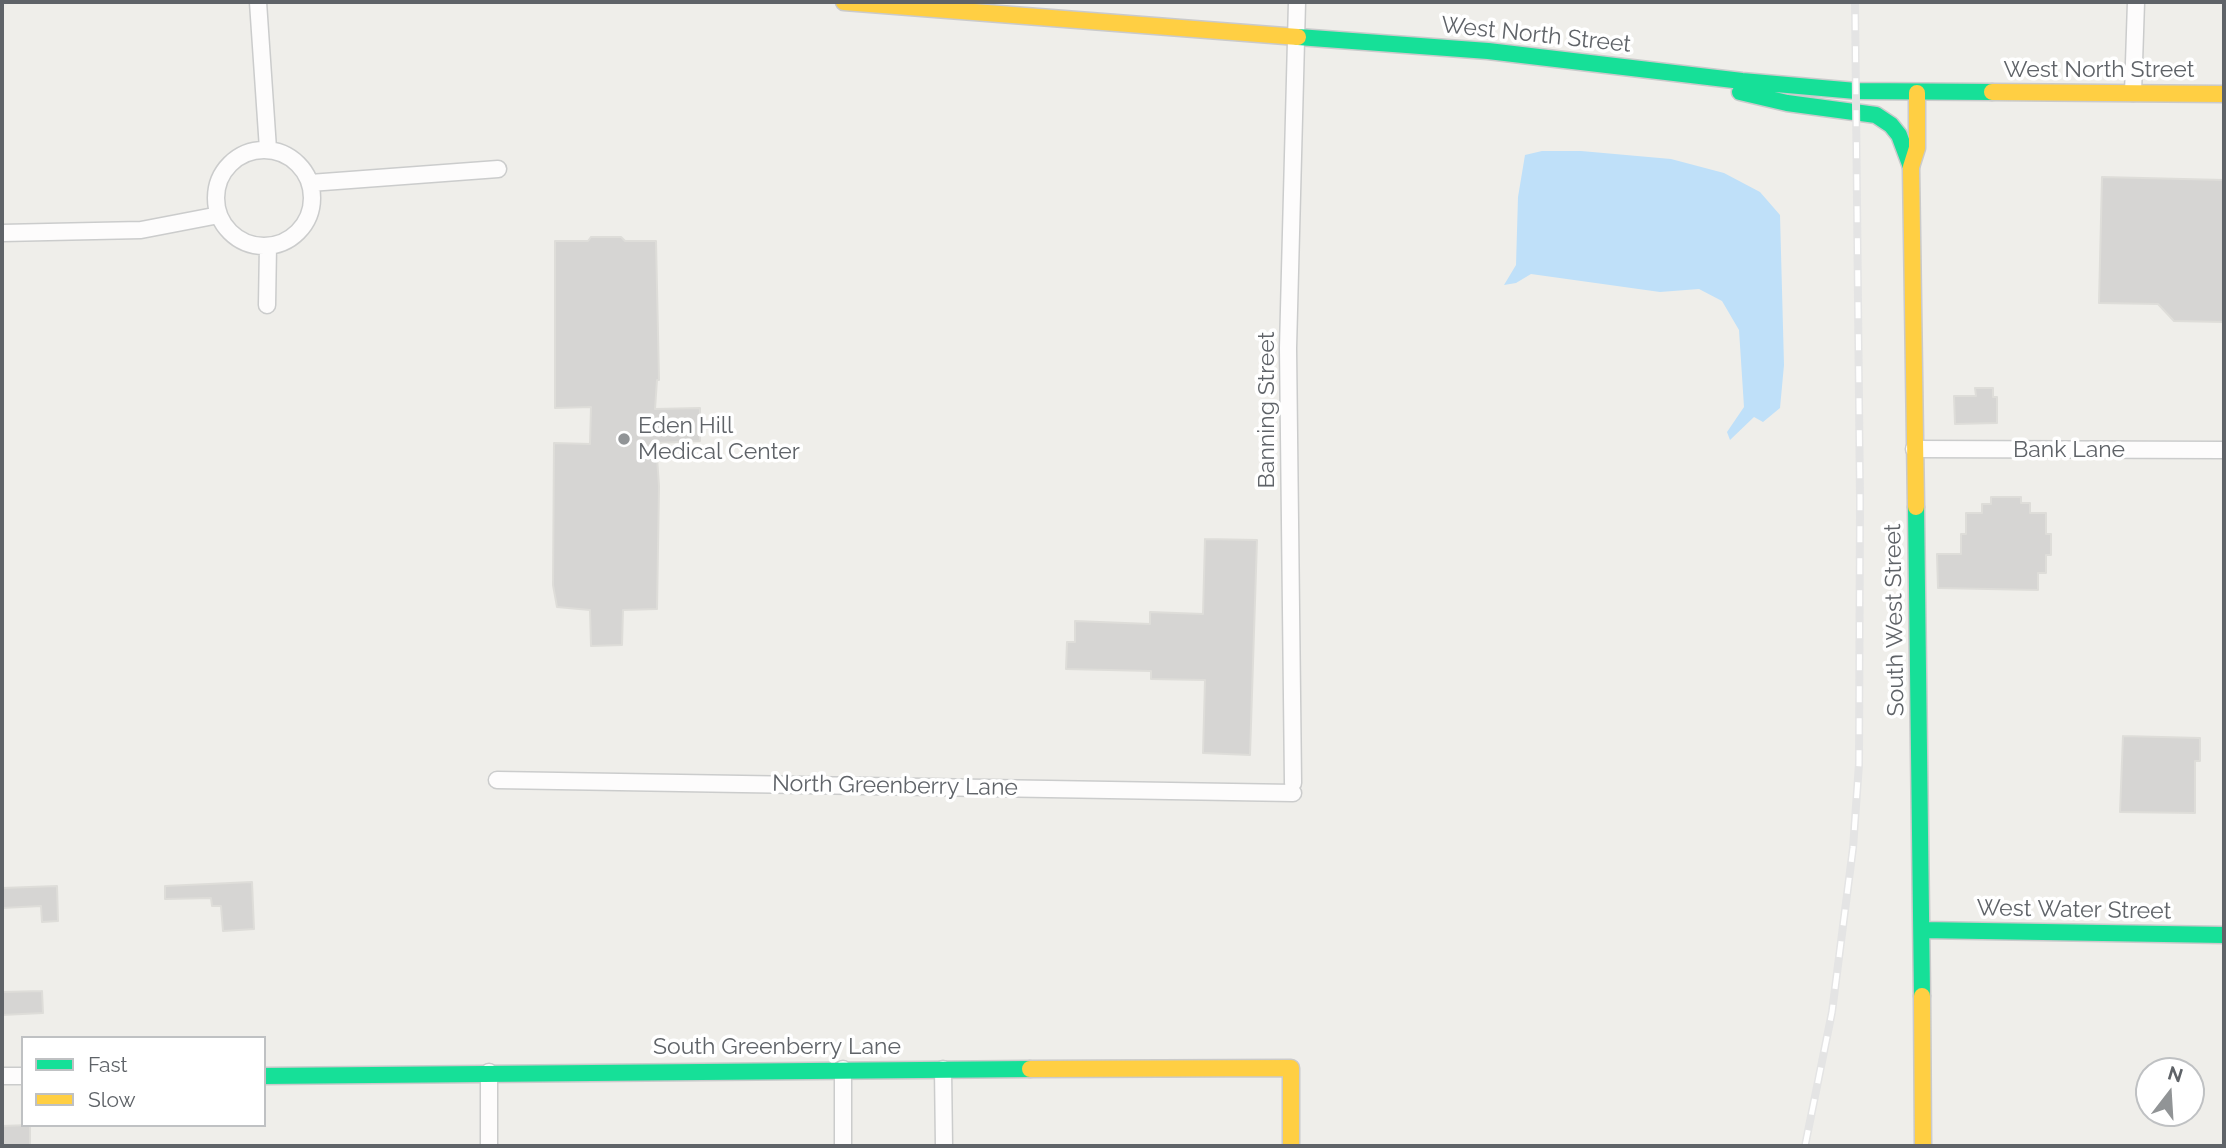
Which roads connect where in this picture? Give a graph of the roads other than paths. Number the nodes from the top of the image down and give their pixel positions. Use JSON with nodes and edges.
{"nodes":[{"id":1,"x":258,"y":2,"type":"edge"},
{"id":2,"x":844,"y":2,"type":"edge"},
{"id":3,"x":1297,"y":2,"type":"edge"},
{"id":4,"x":2136,"y":2,"type":"edge"},
{"id":5,"x":1294,"y":37,"type":"junction"},
{"id":6,"x":1659,"y":71,"type":"junction"},
{"id":7,"x":1917,"y":93,"type":"junction"},
{"id":8,"x":2133,"y":93,"type":"junction"},
{"id":9,"x":2224,"y":94,"type":"edge"},
{"id":10,"x":268,"y":149,"type":"junction"},
{"id":11,"x":1911,"y":167,"type":"junction"},
{"id":12,"x":498,"y":169,"type":"dead end"},
{"id":13,"x":310,"y":183,"type":"junction"},
{"id":14,"x":219,"y":215,"type":"junction"},
{"id":15,"x":2,"y":233,"type":"edge"},
{"id":16,"x":268,"y":246,"type":"junction"},
{"id":17,"x":267,"y":305,"type":"dead end"},
{"id":18,"x":1914,"y":449,"type":"junction"},
{"id":19,"x":2224,"y":450,"type":"edge"},
{"id":20,"x":498,"y":780,"type":"dead end"},
{"id":21,"x":1293,"y":788,"type":"joint"},
{"id":22,"x":1923,"y":930,"type":"junction"},
{"id":23,"x":2224,"y":935,"type":"edge"},
{"id":24,"x":842,"y":1069,"type":"junction"},
{"id":25,"x":943,"y":1069,"type":"junction"},
{"id":26,"x":489,"y":1072,"type":"junction"},
{"id":27,"x":2,"y":1076,"type":"edge"},
{"id":28,"x":21,"y":1076,"type":"edge"},
{"id":29,"x":266,"y":1076,"type":"edge"},
{"id":30,"x":489,"y":1146,"type":"edge"},
{"id":31,"x":843,"y":1146,"type":"edge"},
{"id":32,"x":944,"y":1146,"type":"edge"},
{"id":33,"x":1291,"y":1146,"type":"edge"},
{"id":34,"x":1923,"y":1146,"type":"edge"}],
"edges":[{"from":1,"to":10,"type":"street"},
{"from":2,"to":5,"type":"street","name":"West North Street"},
{"from":3,"to":5,"type":"street","name":"Banning Street"},
{"from":4,"to":8,"type":"street"},
{"from":5,"to":6,"type":"street","name":"West North Street"},
{"from":5,"to":21,"type":"street","name":"Banning Street"},
{"from":6,"to":7,"type":"street","name":"West North Street"},
{"from":6,"to":11,"type":"street"},
{"from":7,"to":8,"type":"street","name":"West North Street"},
{"from":7,"to":11,"type":"street","name":"South West Street"},
{"from":8,"to":9,"type":"street","name":"West North Street"},
{"from":10,"to":13,"type":"street"},
{"from":10,"to":14,"type":"street"},
{"from":11,"to":18,"type":"street","name":"South West Street"},
{"from":12,"to":13,"type":"street"},
{"from":13,"to":16,"type":"street"},
{"from":14,"to":15,"type":"street"},
{"from":14,"to":16,"type":"street"},
{"from":16,"to":17,"type":"street"},
{"from":18,"to":19,"type":"street","name":"Bank Lane"},
{"from":18,"to":22,"type":"street","name":"South West Street"},
{"from":20,"to":21,"type":"street","name":"North Greenberry Lane"},
{"from":22,"to":23,"type":"street","name":"West Water Street"},
{"from":22,"to":34,"type":"street","name":"South West Street"},
{"from":24,"to":25,"type":"street","name":"South Greenberry Lane"},
{"from":24,"to":26,"type":"street","name":"South Greenberry Lane"},
{"from":24,"to":31,"type":"street"},
{"from":25,"to":32,"type":"street"},
{"from":25,"to":33,"type":"street","name":"South Greenberry Lane"},
{"from":26,"to":29,"type":"street","name":"South Greenberry Lane"},
{"from":26,"to":30,"type":"street"},
{"from":27,"to":28,"type":"street"}]}
